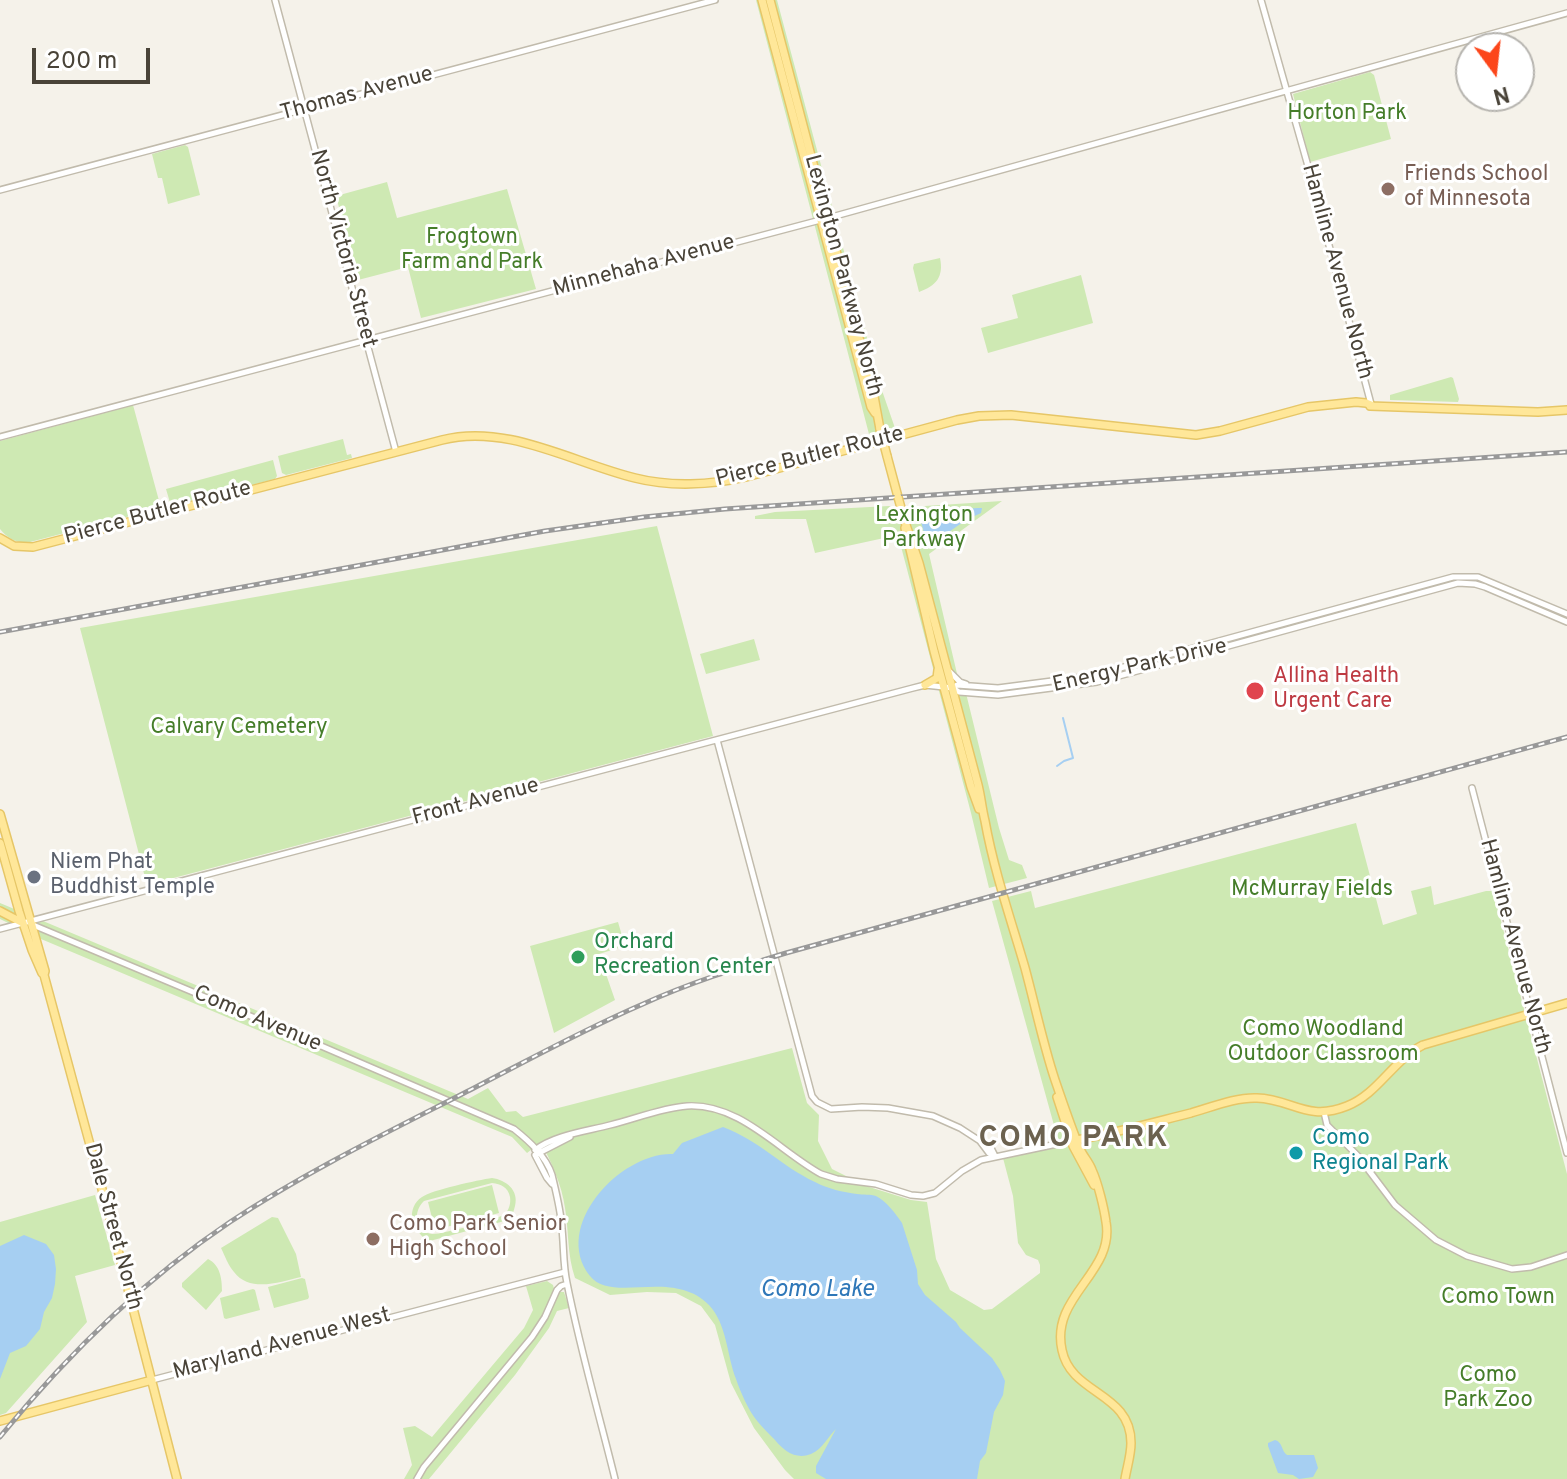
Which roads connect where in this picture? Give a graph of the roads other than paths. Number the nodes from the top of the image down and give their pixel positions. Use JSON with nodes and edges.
{"nodes":[{"id":1,"x":275,"y":0,"type":"edge"},
{"id":2,"x":715,"y":0,"type":"edge"},
{"id":3,"x":762,"y":0,"type":"edge"},
{"id":4,"x":770,"y":0,"type":"edge"},
{"id":5,"x":1261,"y":0,"type":"edge"},
{"id":6,"x":1567,"y":13,"type":"edge"},
{"id":7,"x":1287,"y":91,"type":"junction"},
{"id":8,"x":304,"y":109,"type":"junction"},
{"id":9,"x":0,"y":190,"type":"edge"},
{"id":10,"x":824,"y":219,"type":"junction"},
{"id":11,"x":366,"y":340,"type":"junction"},
{"id":12,"x":1371,"y":405,"type":"junction"},
{"id":13,"x":1567,"y":410,"type":"edge"},
{"id":14,"x":0,"y":437,"type":"edge"},
{"id":15,"x":396,"y":452,"type":"junction"},
{"id":16,"x":904,"y":519,"type":"junction"},
{"id":17,"x":0,"y":538,"type":"edge"},
{"id":18,"x":1567,"y":614,"type":"edge"},
{"id":19,"x":1567,"y":622,"type":"edge"},
{"id":20,"x":938,"y":664,"type":"junction"},
{"id":21,"x":948,"y":669,"type":"junction"},
{"id":22,"x":925,"y":685,"type":"junction"},
{"id":23,"x":949,"y":687,"type":"junction"},
{"id":24,"x":979,"y":688,"type":"junction"},
{"id":25,"x":717,"y":740,"type":"junction"},
{"id":26,"x":1472,"y":788,"type":"dead end"},
{"id":27,"x":0,"y":814,"type":"edge"},
{"id":28,"x":0,"y":843,"type":"edge"},
{"id":29,"x":0,"y":911,"type":"edge"},
{"id":30,"x":28,"y":923,"type":"junction"},
{"id":31,"x":0,"y":929,"type":"edge"},
{"id":32,"x":1567,"y":1003,"type":"edge"},
{"id":33,"x":1532,"y":1013,"type":"junction"},
{"id":34,"x":1324,"y":1112,"type":"junction"},
{"id":35,"x":575,"y":1135,"type":"junction"},
{"id":36,"x":1074,"y":1140,"type":"junction"},
{"id":37,"x":555,"y":1144,"type":"junction"},
{"id":38,"x":537,"y":1152,"type":"junction"},
{"id":39,"x":1567,"y":1153,"type":"edge"},
{"id":40,"x":995,"y":1156,"type":"junction"},
{"id":41,"x":547,"y":1164,"type":"junction"},
{"id":42,"x":552,"y":1184,"type":"junction"},
{"id":43,"x":1567,"y":1255,"type":"edge"},
{"id":44,"x":565,"y":1272,"type":"junction"},
{"id":45,"x":540,"y":1278,"type":"junction"},
{"id":46,"x":567,"y":1284,"type":"junction"},
{"id":47,"x":558,"y":1289,"type":"junction"},
{"id":48,"x":152,"y":1380,"type":"junction"},
{"id":49,"x":0,"y":1421,"type":"edge"},
{"id":50,"x":177,"y":1479,"type":"edge"},
{"id":51,"x":417,"y":1479,"type":"edge"},
{"id":52,"x":615,"y":1479,"type":"edge"},
{"id":53,"x":1125,"y":1479,"type":"edge"}],
"edges":[{"from":1,"to":8,"type":"street","name":"North Victoria Street"},
{"from":2,"to":8,"type":"street","name":"Thomas Avenue"},
{"from":3,"to":10,"type":"main road","name":"Lexington Parkway North"},
{"from":4,"to":10,"type":"main road","name":"Lexington Parkway North"},
{"from":5,"to":7,"type":"street","name":"Hamline Avenue North"},
{"from":6,"to":7,"type":"street","name":"Minnehaha Avenue"},
{"from":7,"to":10,"type":"street","name":"Minnehaha Avenue"},
{"from":7,"to":12,"type":"street","name":"Hamline Avenue North"},
{"from":8,"to":9,"type":"street","name":"Thomas Avenue"},
{"from":8,"to":11,"type":"street","name":"North Victoria Street"},
{"from":10,"to":11,"type":"street","name":"Minnehaha Avenue"},
{"from":10,"to":16,"type":"main road","name":"Lexington Parkway North","bridge":true},
{"from":11,"to":14,"type":"street","name":"Minnehaha Avenue"},
{"from":11,"to":15,"type":"street","name":"North Victoria Street"},
{"from":12,"to":13,"type":"main road","name":"Pierce Butler Route"},
{"from":12,"to":15,"type":"main road","name":"Pierce Butler Route"},
{"from":15,"to":17,"type":"main road","name":"Pierce Butler Route"},
{"from":16,"to":20,"type":"main road"},
{"from":16,"to":21,"type":"main road"},
{"from":18,"to":24,"type":"street","name":"Energy Park Drive"},
{"from":19,"to":23,"type":"street","name":"Energy Park Drive"},
{"from":20,"to":22,"type":"main road"},
{"from":20,"to":23,"type":"main road"},
{"from":21,"to":23,"type":"main road"},
{"from":21,"to":24,"type":"street"},
{"from":22,"to":23,"type":"street","name":"Front Avenue"},
{"from":22,"to":25,"type":"street","name":"Front Avenue"},
{"from":23,"to":24,"type":"street","name":"Energy Park Drive"},
{"from":23,"to":36,"type":"main road"},
{"from":25,"to":30,"type":"street","name":"Front Avenue"},
{"from":25,"to":40,"type":"street"},
{"from":26,"to":33,"type":"street","name":"Hamline Avenue North"},
{"from":27,"to":30,"type":"main road"},
{"from":28,"to":30,"type":"main road"},
{"from":29,"to":30,"type":"main road","name":"Como Avenue"},
{"from":30,"to":31,"type":"street","name":"Front Avenue"},
{"from":30,"to":38,"type":"street","name":"Como Avenue"},
{"from":30,"to":48,"type":"main road","name":"Dale Street North"},
{"from":32,"to":33,"type":"main road"},
{"from":33,"to":34,"type":"main road"},
{"from":33,"to":39,"type":"street","name":"Hamline Avenue North"},
{"from":34,"to":36,"type":"main road"},
{"from":34,"to":43,"type":"street"},
{"from":35,"to":37,"type":"street"},
{"from":35,"to":38,"type":"street"},
{"from":35,"to":40,"type":"street"},
{"from":36,"to":40,"type":"street"},
{"from":36,"to":53,"type":"main road"},
{"from":37,"to":38,"type":"street"},
{"from":37,"to":41,"type":"street"},
{"from":38,"to":41,"type":"street"},
{"from":38,"to":42,"type":"street"},
{"from":41,"to":42,"type":"street"},
{"from":42,"to":44,"type":"street"},
{"from":44,"to":45,"type":"street","name":"Maryland Avenue West"},
{"from":44,"to":46,"type":"street"},
{"from":45,"to":47,"type":"street"},
{"from":45,"to":48,"type":"street","name":"Maryland Avenue West"},
{"from":46,"to":47,"type":"street"},
{"from":46,"to":52,"type":"street"},
{"from":47,"to":51,"type":"street"},
{"from":48,"to":49,"type":"main road","name":"Maryland Avenue West"},
{"from":48,"to":50,"type":"main road","name":"Dale Street North"}]}
